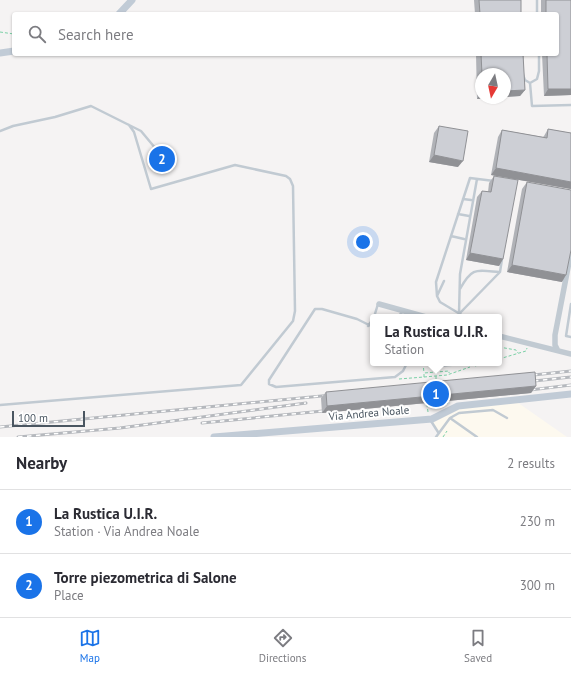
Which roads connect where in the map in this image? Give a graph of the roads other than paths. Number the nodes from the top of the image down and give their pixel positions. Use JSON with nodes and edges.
{"nodes":[{"id":1,"x":132,"y":0,"type":"edge"},
{"id":2,"x":537,"y":0,"type":"edge"},
{"id":3,"x":121,"y":12,"type":"edge"},
{"id":4,"x":538,"y":12,"type":"edge"},
{"id":5,"x":12,"y":51,"type":"edge"},
{"id":6,"x":0,"y":53,"type":"edge"},
{"id":7,"x":539,"y":56,"type":"edge"},
{"id":8,"x":523,"y":68,"type":"edge"},
{"id":9,"x":530,"y":83,"type":"junction"},
{"id":10,"x":571,"y":105,"type":"edge"},
{"id":11,"x":129,"y":125,"type":"junction"},
{"id":12,"x":0,"y":131,"type":"edge"},
{"id":13,"x":156,"y":150,"type":"dead end"},
{"id":14,"x":477,"y":179,"type":"junction"},
{"id":15,"x":496,"y":182,"type":"edge"},
{"id":16,"x":463,"y":199,"type":"junction"},
{"id":17,"x":471,"y":200,"type":"dead end"},
{"id":18,"x":458,"y":214,"type":"junction"},
{"id":19,"x":468,"y":216,"type":"dead end"},
{"id":20,"x":451,"y":236,"type":"junction"},
{"id":21,"x":464,"y":239,"type":"dead end"},
{"id":22,"x":571,"y":252,"type":"edge"},
{"id":23,"x":503,"y":256,"type":"edge"},
{"id":24,"x":570,"y":268,"type":"edge"},
{"id":25,"x":500,"y":272,"type":"junction"},
{"id":26,"x":444,"y":281,"type":"dead end"},
{"id":27,"x":460,"y":290,"type":"junction"},
{"id":28,"x":437,"y":296,"type":"junction"},
{"id":29,"x":378,"y":304,"type":"joint"},
{"id":30,"x":571,"y":304,"type":"edge"},
{"id":31,"x":403,"y":311,"type":"junction"},
{"id":32,"x":570,"y":311,"type":"edge"},
{"id":33,"x":374,"y":314,"type":"edge"},
{"id":34,"x":400,"y":314,"type":"edge"},
{"id":35,"x":414,"y":314,"type":"edge"},
{"id":36,"x":459,"y":314,"type":"junction"},
{"id":37,"x":570,"y":321,"type":"edge"},
{"id":38,"x":370,"y":323,"type":"edge"},
{"id":39,"x":368,"y":326,"type":"joint"},
{"id":40,"x":502,"y":337,"type":"edge"},
{"id":41,"x":571,"y":337,"type":"edge"},
{"id":42,"x":557,"y":349,"type":"junction"},
{"id":43,"x":571,"y":354,"type":"edge"},
{"id":44,"x":405,"y":366,"type":"edge"},
{"id":45,"x":571,"y":394,"type":"edge"},
{"id":46,"x":0,"y":405,"type":"edge"},
{"id":47,"x":450,"y":418,"type":"junction"},
{"id":48,"x":507,"y":418,"type":"dead end"},
{"id":49,"x":429,"y":419,"type":"junction"},
{"id":50,"x":438,"y":432,"type":"junction"},
{"id":51,"x":239,"y":436,"type":"edge"},
{"id":52,"x":214,"y":437,"type":"edge"},
{"id":53,"x":436,"y":437,"type":"edge"},
{"id":54,"x":477,"y":437,"type":"edge"}],
"edges":[{"from":1,"to":3,"type":"street"},
{"from":2,"to":4,"type":"lane"},
{"from":5,"to":6,"type":"street"},
{"from":7,"to":9,"type":"lane"},
{"from":8,"to":9,"type":"lane"},
{"from":9,"to":10,"type":"lane"},
{"from":11,"to":12,"type":"lane"},
{"from":11,"to":13,"type":"lane"},
{"from":11,"to":46,"type":"lane"},
{"from":14,"to":15,"type":"lane"},
{"from":14,"to":16,"type":"lane"},
{"from":14,"to":27,"type":"lane"},
{"from":16,"to":17,"type":"lane"},
{"from":16,"to":18,"type":"lane"},
{"from":18,"to":19,"type":"lane"},
{"from":18,"to":20,"type":"lane"},
{"from":20,"to":21,"type":"lane"},
{"from":20,"to":28,"type":"lane"},
{"from":22,"to":24,"type":"street"},
{"from":23,"to":25,"type":"lane"},
{"from":24,"to":42,"type":"street"},
{"from":25,"to":27,"type":"lane"},
{"from":25,"to":36,"type":"lane"},
{"from":26,"to":28,"type":"lane"},
{"from":27,"to":36,"type":"lane"},
{"from":28,"to":36,"type":"lane"},
{"from":29,"to":31,"type":"street"},
{"from":29,"to":33,"type":"lane"},
{"from":30,"to":32,"type":"lane"},
{"from":31,"to":34,"type":"lane"},
{"from":31,"to":35,"type":"street"},
{"from":32,"to":37,"type":"lane"},
{"from":37,"to":41,"type":"lane"},
{"from":38,"to":39,"type":"lane"},
{"from":39,"to":44,"type":"lane"},
{"from":40,"to":42,"type":"street"},
{"from":42,"to":43,"type":"street"},
{"from":45,"to":49,"type":"street","name":"Via Andrea Noale"},
{"from":47,"to":48,"type":"lane"},
{"from":47,"to":50,"type":"lane"},
{"from":47,"to":54,"type":"lane"},
{"from":49,"to":50,"type":"lane"},
{"from":49,"to":51,"type":"street","name":"Via Andrea Noale"},
{"from":50,"to":53,"type":"lane"},
{"from":51,"to":52,"type":"street","name":"Via Andrea Noale"}]}
